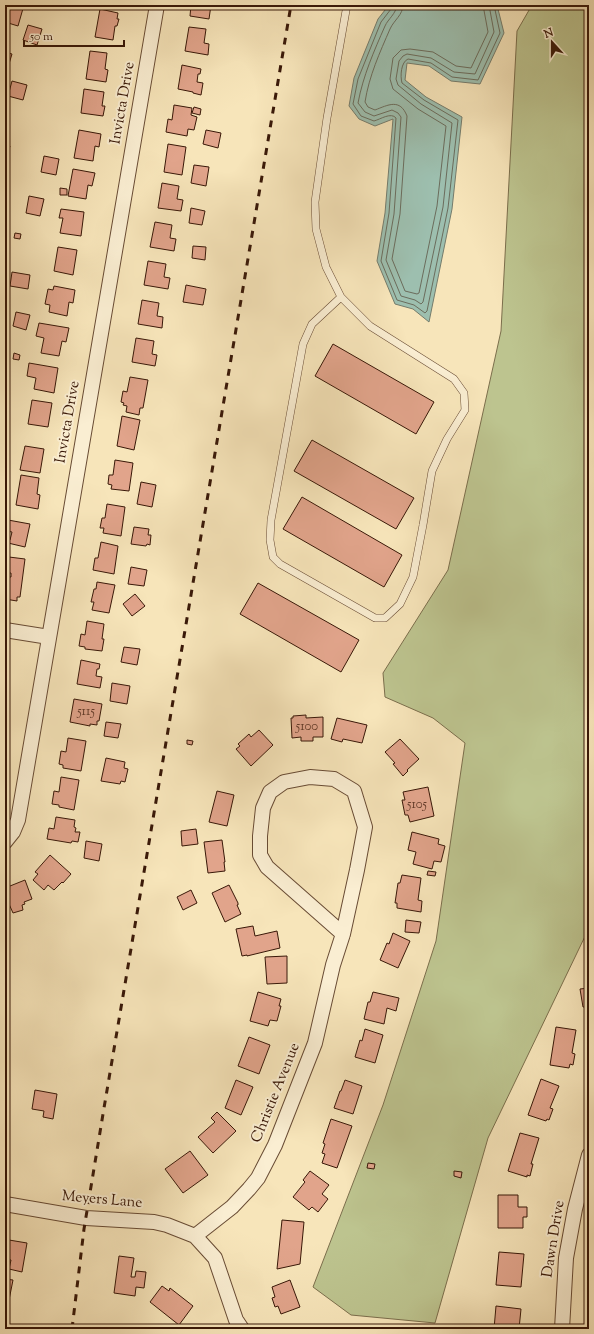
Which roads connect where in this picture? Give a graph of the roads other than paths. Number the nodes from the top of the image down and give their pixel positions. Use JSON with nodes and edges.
{"nodes":[{"id":1,"x":157,"y":5,"type":"edge"},
{"id":2,"x":347,"y":5,"type":"edge"},
{"id":3,"x":341,"y":297,"type":"junction"},
{"id":4,"x":5,"y":630,"type":"edge"},
{"id":5,"x":49,"y":637,"type":"junction"},
{"id":6,"x":5,"y":842,"type":"edge"},
{"id":7,"x":343,"y":934,"type":"junction"},
{"id":8,"x":589,"y":1155,"type":"edge"},
{"id":9,"x":5,"y":1204,"type":"edge"},
{"id":10,"x":195,"y":1236,"type":"junction"},
{"id":11,"x":242,"y":1329,"type":"edge"},
{"id":12,"x":562,"y":1329,"type":"edge"}],
"edges":[{"from":1,"to":5,"type":"street","name":"Invicta Drive"},
{"from":2,"to":3,"type":"lane"},
{"from":3,"to":3,"type":"lane"},
{"from":4,"to":5,"type":"street"},
{"from":5,"to":6,"type":"street","name":"Invicta Drive"},
{"from":7,"to":7,"type":"street","name":"Christie Avenue"},
{"from":7,"to":10,"type":"street","name":"Christie Avenue"},
{"from":8,"to":12,"type":"street","name":"Dawn Drive"},
{"from":9,"to":10,"type":"street","name":"Meyers Lane"},
{"from":10,"to":11,"type":"street"}]}
